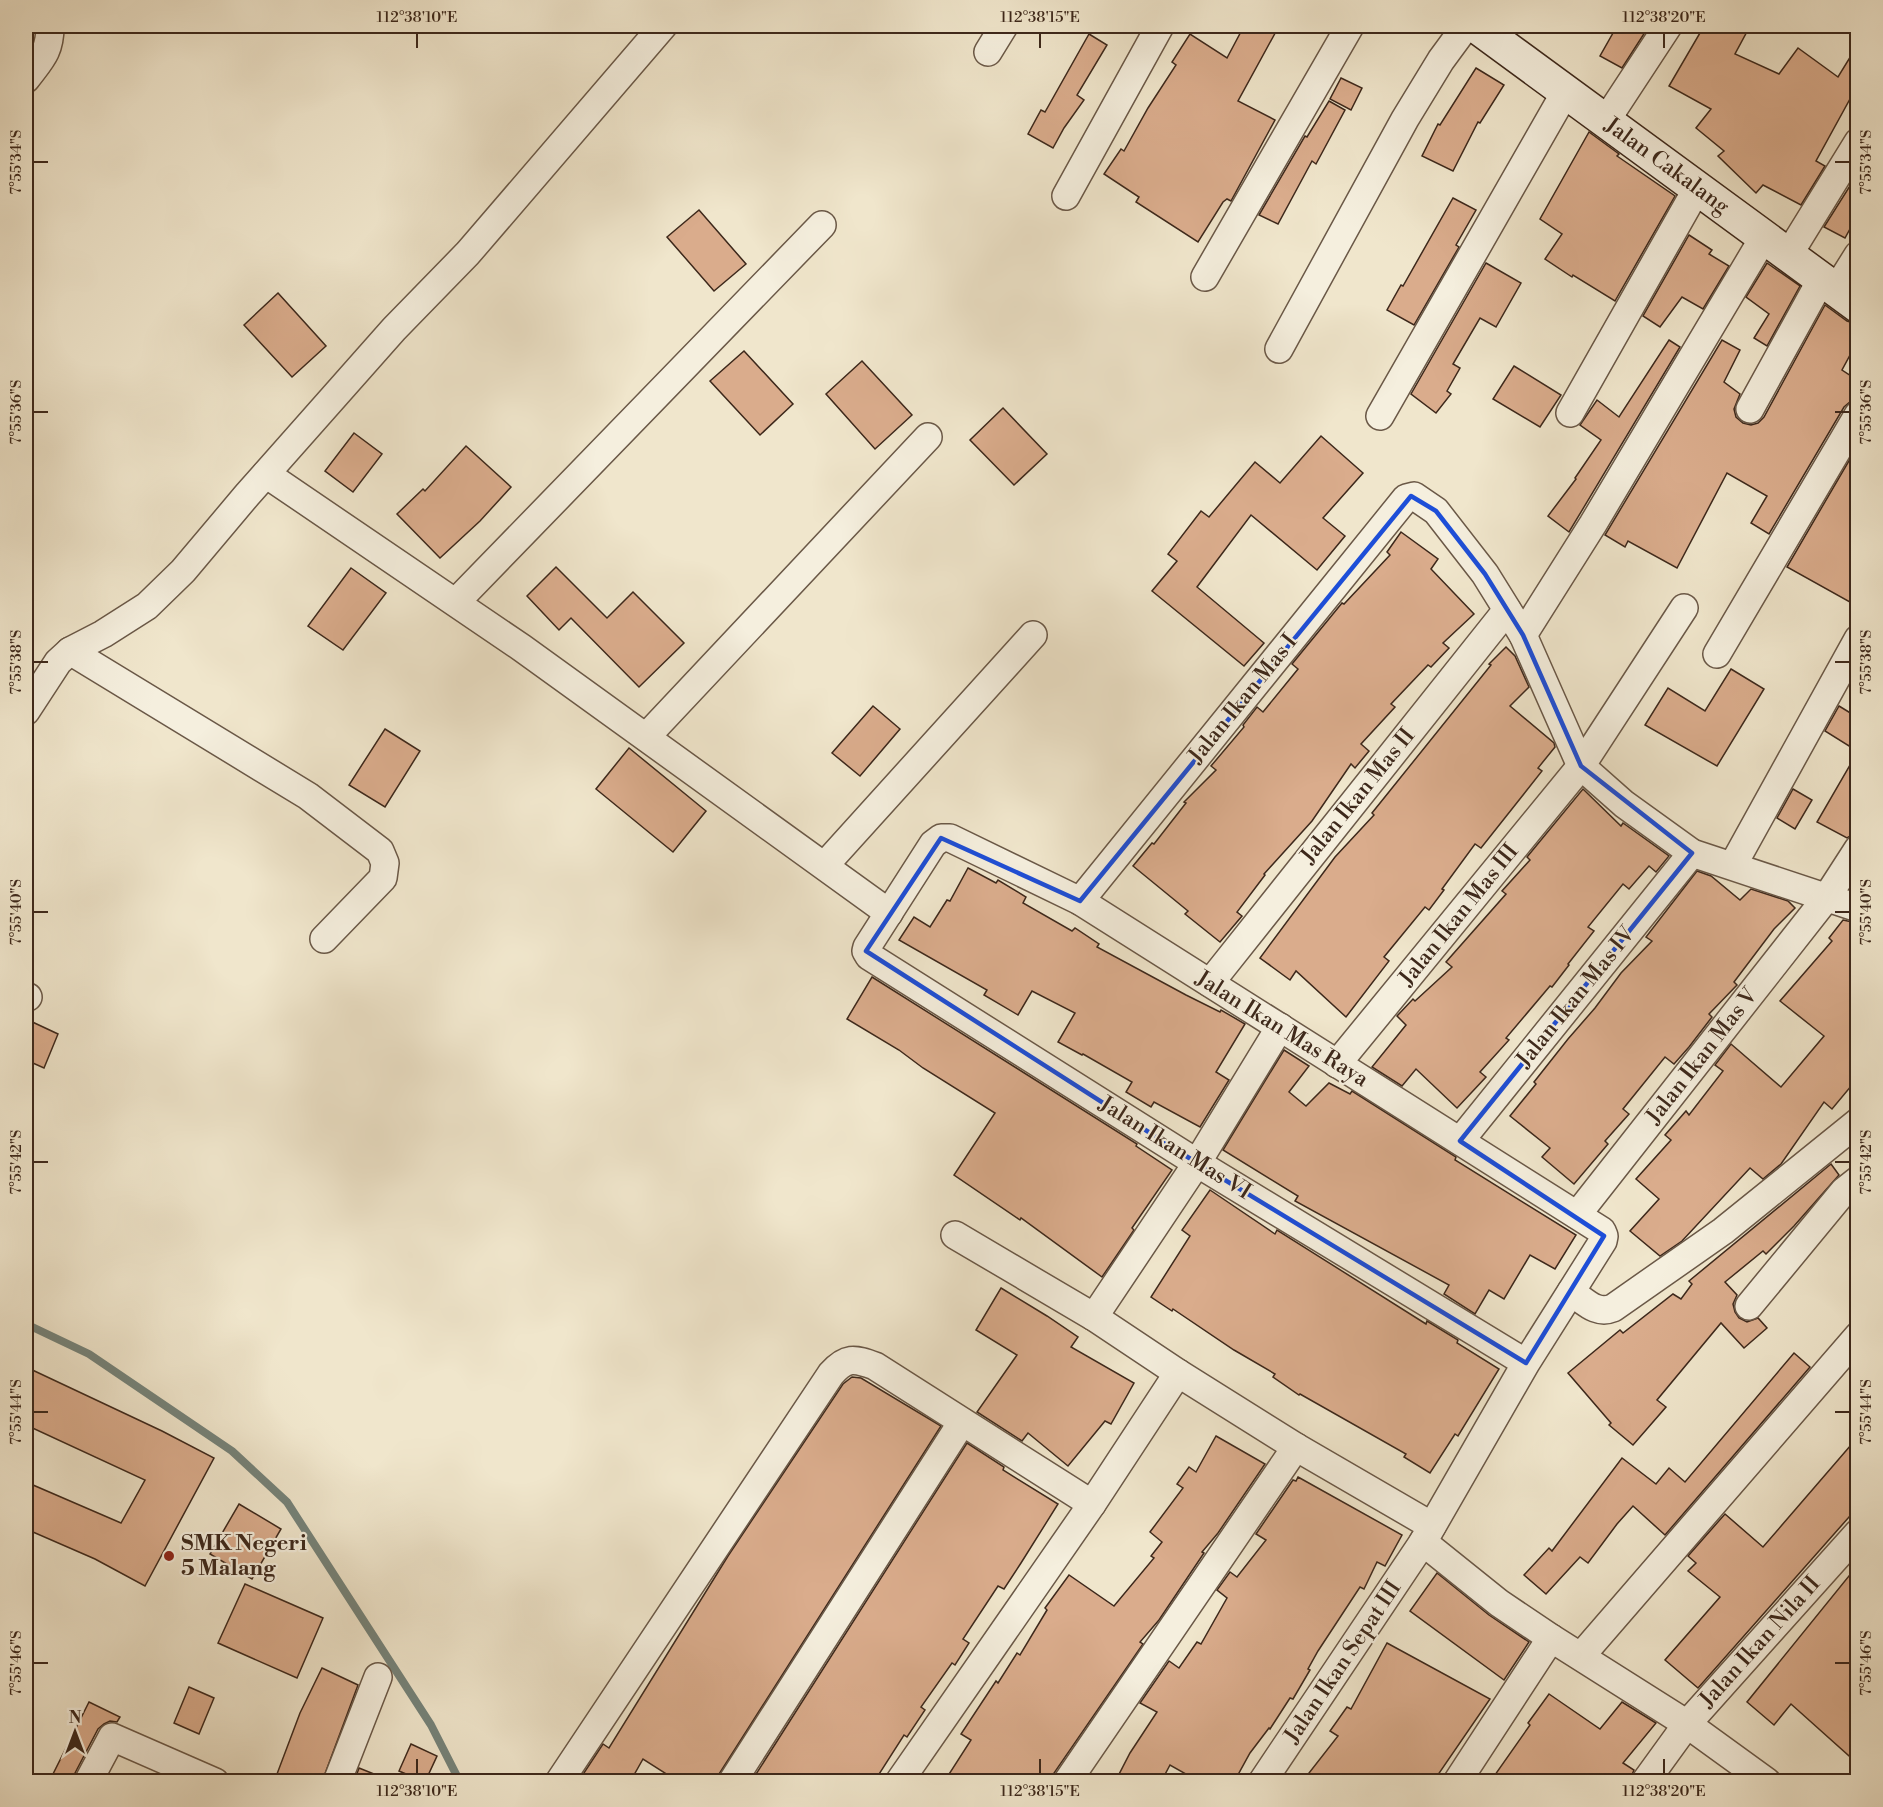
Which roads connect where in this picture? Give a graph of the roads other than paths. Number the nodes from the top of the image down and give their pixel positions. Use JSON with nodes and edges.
{"nodes":[{"id":1,"x":50,"y":26,"type":"edge"},
{"id":2,"x":663,"y":26,"type":"edge"},
{"id":3,"x":1004,"y":26,"type":"edge"},
{"id":4,"x":1160,"y":26,"type":"edge"},
{"id":5,"x":1350,"y":26,"type":"edge"},
{"id":6,"x":1466,"y":26,"type":"edge"},
{"id":7,"x":1476,"y":26,"type":"edge"},
{"id":8,"x":1668,"y":26,"type":"edge"},
{"id":9,"x":988,"y":52,"type":"dead end"},
{"id":10,"x":26,"y":79,"type":"edge"},
{"id":11,"x":1566,"y":91,"type":"junction"},
{"id":12,"x":1605,"y":122,"type":"junction"},
{"id":13,"x":1857,"y":142,"type":"edge"},
{"id":14,"x":1698,"y":188,"type":"junction"},
{"id":15,"x":1066,"y":196,"type":"dead end"},
{"id":16,"x":822,"y":225,"type":"dead end"},
{"id":17,"x":1777,"y":245,"type":"junction"},
{"id":18,"x":1857,"y":255,"type":"edge"},
{"id":19,"x":1205,"y":277,"type":"dead end"},
{"id":20,"x":1838,"y":292,"type":"edge"},
{"id":21,"x":1279,"y":349,"type":"dead end"},
{"id":22,"x":1750,"y":409,"type":"dead end"},
{"id":23,"x":1570,"y":413,"type":"dead end"},
{"id":24,"x":1857,"y":415,"type":"edge"},
{"id":25,"x":1380,"y":416,"type":"dead end"},
{"id":26,"x":928,"y":437,"type":"dead end"},
{"id":27,"x":266,"y":474,"type":"junction"},
{"id":28,"x":456,"y":602,"type":"junction"},
{"id":29,"x":1684,"y":608,"type":"dead end"},
{"id":30,"x":1507,"y":610,"type":"junction"},
{"id":31,"x":1033,"y":634,"type":"dead end"},
{"id":32,"x":1523,"y":635,"type":"junction"},
{"id":33,"x":1857,"y":639,"type":"edge"},
{"id":34,"x":70,"y":651,"type":"junction"},
{"id":35,"x":1718,"y":654,"type":"dead end"},
{"id":36,"x":26,"y":711,"type":"edge"},
{"id":37,"x":646,"y":737,"type":"junction"},
{"id":38,"x":1581,"y":766,"type":"junction"},
{"id":39,"x":950,"y":838,"type":"joint"},
{"id":40,"x":1857,"y":849,"type":"edge"},
{"id":41,"x":1692,"y":853,"type":"junction"},
{"id":42,"x":825,"y":866,"type":"junction"},
{"id":43,"x":1733,"y":866,"type":"junction"},
{"id":44,"x":1827,"y":897,"type":"junction"},
{"id":45,"x":1080,"y":901,"type":"junction"},
{"id":46,"x":1857,"y":908,"type":"edge"},
{"id":47,"x":889,"y":913,"type":"junction"},
{"id":48,"x":324,"y":939,"type":"dead end"},
{"id":49,"x":1210,"y":983,"type":"junction"},
{"id":50,"x":1280,"y":1027,"type":"junction"},
{"id":51,"x":1337,"y":1064,"type":"junction"},
{"id":52,"x":1857,"y":1122,"type":"edge"},
{"id":53,"x":1460,"y":1141,"type":"junction"},
{"id":54,"x":1197,"y":1163,"type":"junction"},
{"id":55,"x":1857,"y":1180,"type":"edge"},
{"id":56,"x":1577,"y":1215,"type":"junction"},
{"id":57,"x":955,"y":1235,"type":"dead end"},
{"id":58,"x":1604,"y":1236,"type":"joint"},
{"id":59,"x":1571,"y":1292,"type":"junction"},
{"id":60,"x":1749,"y":1306,"type":"dead end"},
{"id":61,"x":1094,"y":1317,"type":"junction"},
{"id":62,"x":1857,"y":1336,"type":"edge"},
{"id":63,"x":1526,"y":1363,"type":"junction"},
{"id":64,"x":1178,"y":1373,"type":"junction"},
{"id":65,"x":962,"y":1422,"type":"junction"},
{"id":66,"x":1296,"y":1447,"type":"junction"},
{"id":67,"x":1092,"y":1504,"type":"junction"},
{"id":68,"x":1857,"y":1533,"type":"edge"},
{"id":69,"x":1428,"y":1534,"type":"junction"},
{"id":70,"x":1551,"y":1638,"type":"junction"},
{"id":71,"x":1581,"y":1656,"type":"junction"},
{"id":72,"x":378,"y":1677,"type":"dead end"},
{"id":73,"x":1687,"y":1724,"type":"junction"},
{"id":74,"x":88,"y":1782,"type":"edge"},
{"id":75,"x":214,"y":1782,"type":"edge"},
{"id":76,"x":337,"y":1782,"type":"edge"},
{"id":77,"x":559,"y":1782,"type":"edge"},
{"id":78,"x":732,"y":1782,"type":"edge"},
{"id":79,"x":899,"y":1782,"type":"edge"},
{"id":80,"x":1067,"y":1782,"type":"edge"},
{"id":81,"x":1262,"y":1782,"type":"edge"},
{"id":82,"x":1456,"y":1782,"type":"edge"},
{"id":83,"x":1645,"y":1782,"type":"edge"},
{"id":84,"x":1767,"y":1782,"type":"edge"}],
"edges":[{"from":1,"to":10,"type":"street"},
{"from":2,"to":27,"type":"street"},
{"from":3,"to":9,"type":"street"},
{"from":4,"to":15,"type":"street"},
{"from":5,"to":19,"type":"street"},
{"from":6,"to":21,"type":"street"},
{"from":7,"to":11,"type":"street","name":"Jalan Cakalang"},
{"from":8,"to":12,"type":"street"},
{"from":11,"to":12,"type":"street","name":"Jalan Cakalang"},
{"from":11,"to":25,"type":"street"},
{"from":12,"to":14,"type":"street","name":"Jalan Cakalang"},
{"from":13,"to":17,"type":"street"},
{"from":14,"to":17,"type":"street","name":"Jalan Cakalang"},
{"from":14,"to":23,"type":"street"},
{"from":16,"to":28,"type":"street"},
{"from":17,"to":20,"type":"street","name":"Jalan Cakalang"},
{"from":17,"to":32,"type":"street"},
{"from":18,"to":20,"type":"street"},
{"from":20,"to":22,"type":"street"},
{"from":24,"to":35,"type":"street"},
{"from":26,"to":37,"type":"street"},
{"from":27,"to":28,"type":"street"},
{"from":27,"to":34,"type":"street"},
{"from":28,"to":37,"type":"street"},
{"from":29,"to":38,"type":"street","name":"Jalan Ikan Mas III"},
{"from":30,"to":32,"type":"street"},
{"from":30,"to":45,"type":"street","name":"Jalan Ikan Mas I"},
{"from":30,"to":49,"type":"street","name":"Jalan Ikan Mas II"},
{"from":31,"to":42,"type":"street"},
{"from":32,"to":38,"type":"street"},
{"from":33,"to":43,"type":"street"},
{"from":34,"to":36,"type":"street"},
{"from":34,"to":48,"type":"street"},
{"from":37,"to":42,"type":"street"},
{"from":38,"to":41,"type":"street"},
{"from":38,"to":51,"type":"street","name":"Jalan Ikan Mas III"},
{"from":39,"to":45,"type":"street","name":"Jalan Ikan Mas Raya"},
{"from":39,"to":47,"type":"street","name":"Jalan Ikan Mas VI"},
{"from":40,"to":44,"type":"street","name":"Jalan Ikan Mas V"},
{"from":41,"to":43,"type":"street"},
{"from":41,"to":53,"type":"street","name":"Jalan Ikan Mas IV"},
{"from":42,"to":47,"type":"street"},
{"from":43,"to":44,"type":"street"},
{"from":44,"to":46,"type":"street"},
{"from":44,"to":56,"type":"street","name":"Jalan Ikan Mas V"},
{"from":45,"to":49,"type":"street","name":"Jalan Ikan Mas Raya"},
{"from":47,"to":54,"type":"street","name":"Jalan Ikan Mas VI"},
{"from":49,"to":50,"type":"street","name":"Jalan Ikan Mas Raya"},
{"from":50,"to":51,"type":"street","name":"Jalan Ikan Mas Raya"},
{"from":50,"to":54,"type":"street"},
{"from":51,"to":53,"type":"street","name":"Jalan Ikan Mas Raya"},
{"from":52,"to":59,"type":"street"},
{"from":53,"to":56,"type":"street","name":"Jalan Ikan Mas Raya"},
{"from":54,"to":61,"type":"street"},
{"from":54,"to":63,"type":"street","name":"Jalan Ikan Mas VI"},
{"from":55,"to":60,"type":"street"},
{"from":56,"to":58,"type":"street","name":"Jalan Ikan Mas Raya"},
{"from":57,"to":61,"type":"street"},
{"from":58,"to":59,"type":"street","name":"Jalan Ikan Sepat III"},
{"from":59,"to":63,"type":"street","name":"Jalan Ikan Sepat III"},
{"from":61,"to":64,"type":"street"},
{"from":62,"to":71,"type":"street"},
{"from":63,"to":69,"type":"street","name":"Jalan Ikan Sepat III"},
{"from":64,"to":66,"type":"street"},
{"from":64,"to":67,"type":"street"},
{"from":65,"to":67,"type":"street"},
{"from":65,"to":77,"type":"street"},
{"from":65,"to":78,"type":"street"},
{"from":66,"to":69,"type":"street"},
{"from":66,"to":80,"type":"street"},
{"from":67,"to":79,"type":"street"},
{"from":68,"to":73,"type":"street","name":"Jalan Ikan Nila II"},
{"from":69,"to":70,"type":"street"},
{"from":69,"to":81,"type":"street","name":"Jalan Ikan Sepat III"},
{"from":70,"to":71,"type":"street"},
{"from":70,"to":82,"type":"street"},
{"from":71,"to":73,"type":"street"},
{"from":72,"to":76,"type":"street"},
{"from":73,"to":83,"type":"street","name":"Jalan Ikan Nila II"},
{"from":73,"to":84,"type":"street"},
{"from":74,"to":75,"type":"street"}]}
